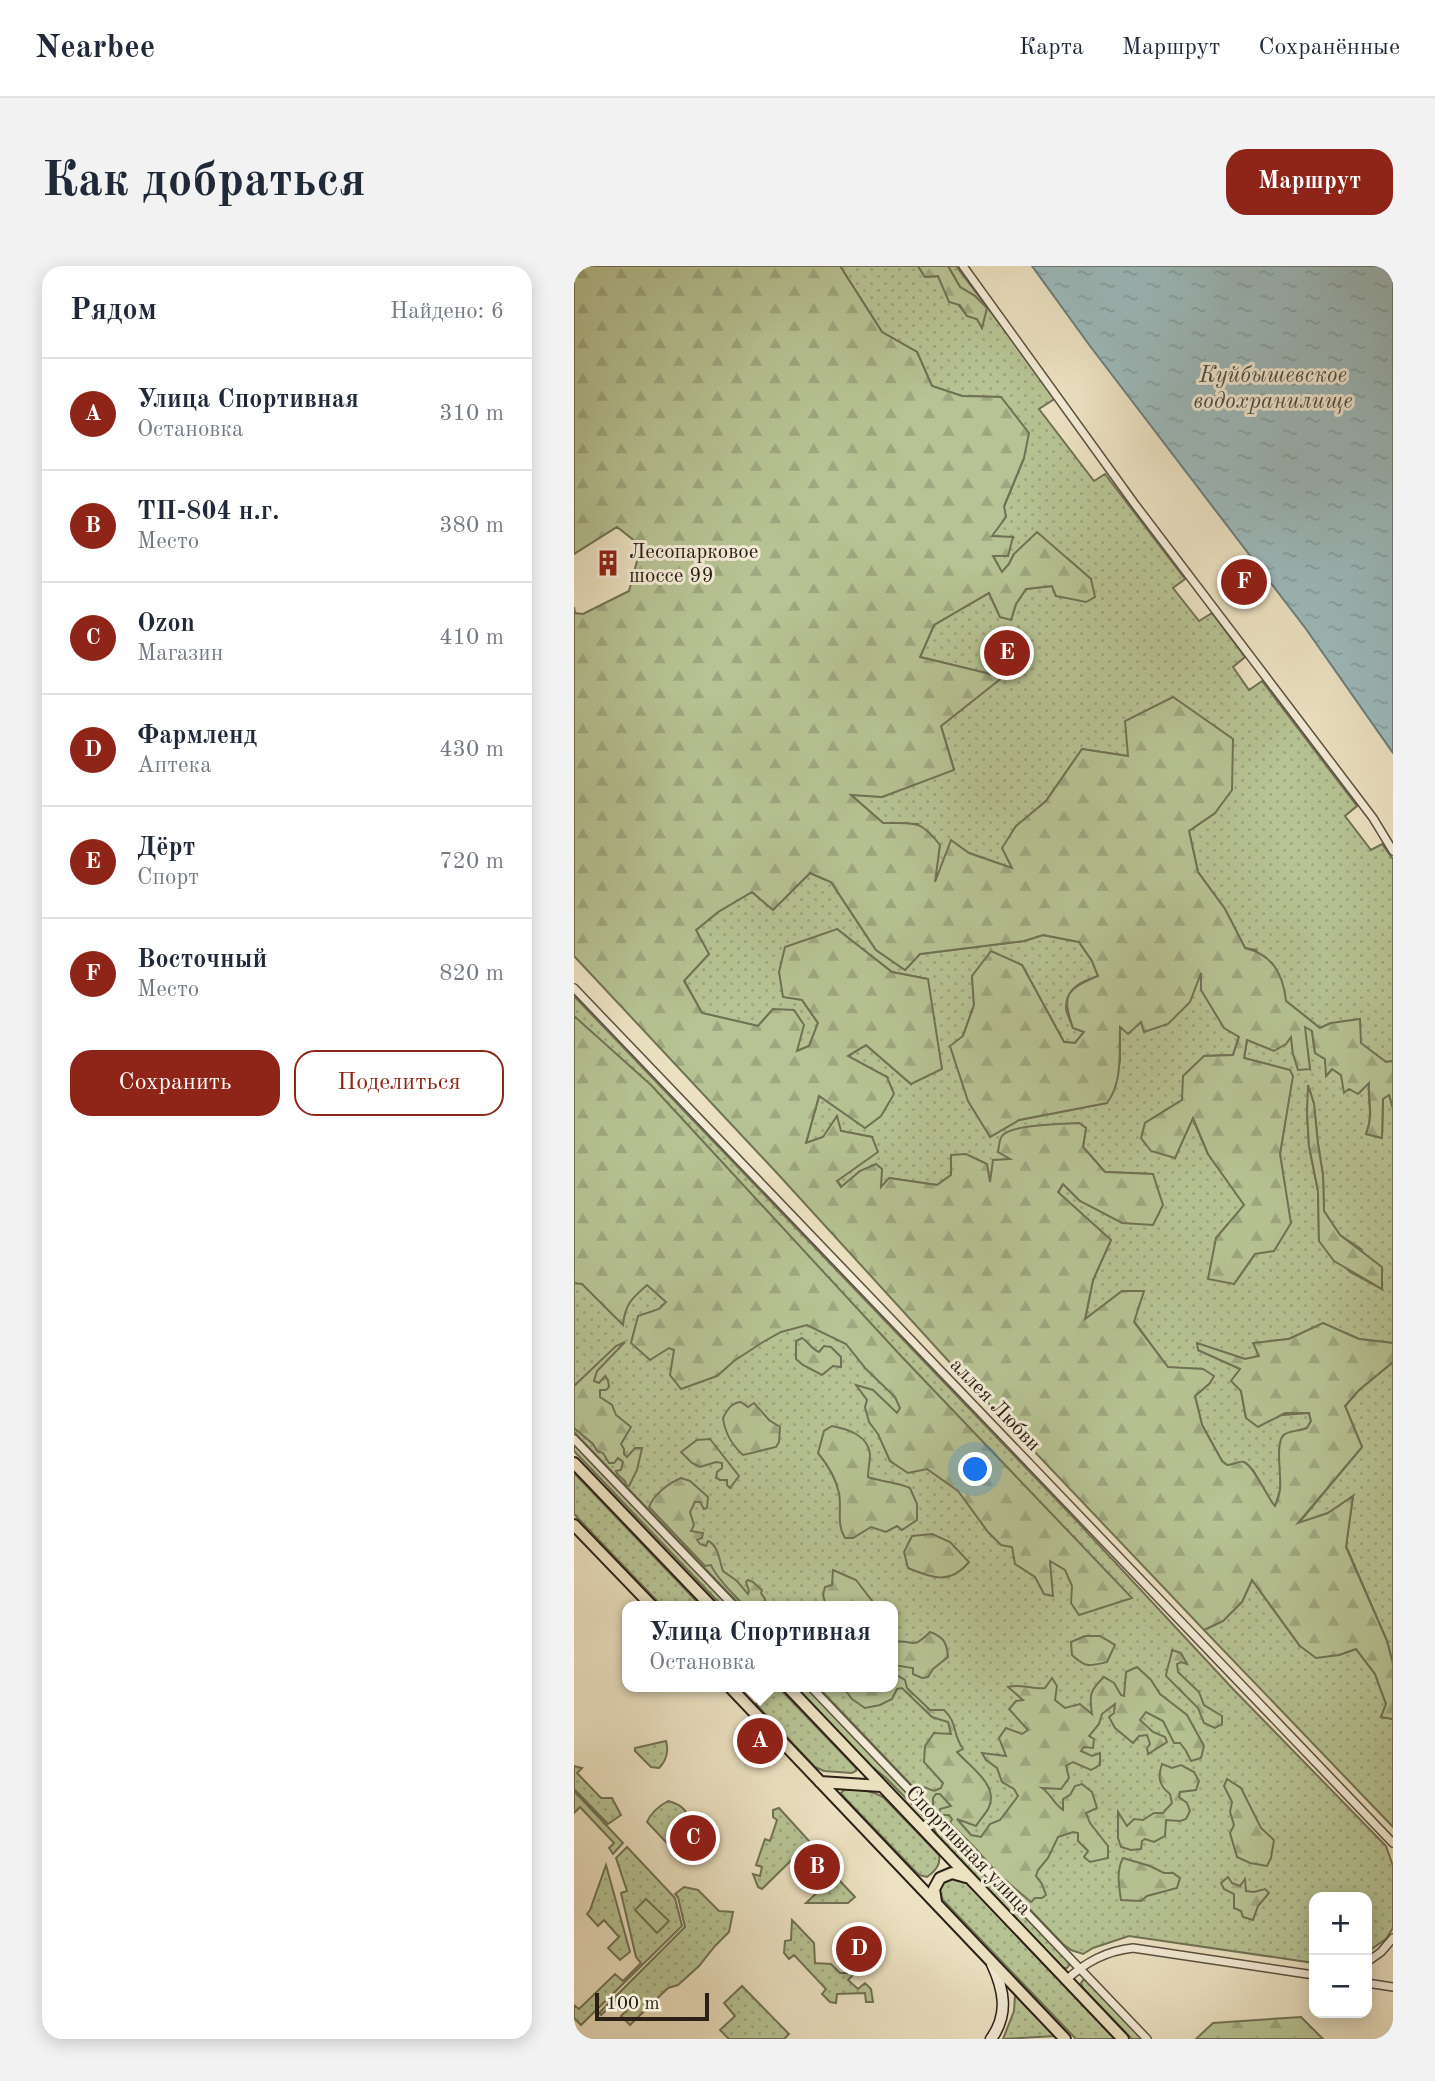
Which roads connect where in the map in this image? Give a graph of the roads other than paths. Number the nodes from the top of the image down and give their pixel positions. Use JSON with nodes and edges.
{"nodes":[{"id":1,"x":963,"y":266,"type":"edge"},
{"id":2,"x":1393,"y":851,"type":"edge"},
{"id":3,"x":574,"y":988,"type":"edge"},
{"id":4,"x":574,"y":1439,"type":"edge"},
{"id":5,"x":574,"y":1463,"type":"edge"},
{"id":6,"x":574,"y":1525,"type":"edge"},
{"id":7,"x":647,"y":1601,"type":"edge"},
{"id":8,"x":706,"y":1601,"type":"edge"},
{"id":9,"x":729,"y":1601,"type":"edge"},
{"id":10,"x":735,"y":1692,"type":"edge"},
{"id":11,"x":793,"y":1692,"type":"edge"},
{"id":12,"x":816,"y":1692,"type":"edge"},
{"id":13,"x":820,"y":1782,"type":"junction"},
{"id":14,"x":881,"y":1786,"type":"junction"},
{"id":15,"x":1393,"y":1843,"type":"edge"},
{"id":16,"x":968,"y":1878,"type":"junction"},
{"id":17,"x":937,"y":1905,"type":"junction"},
{"id":18,"x":1393,"y":1938,"type":"edge"},
{"id":19,"x":1372,"y":1958,"type":"edge"},
{"id":20,"x":990,"y":1960,"type":"junction"},
{"id":21,"x":1079,"y":1968,"type":"junction"},
{"id":22,"x":1309,"y":1974,"type":"edge"},
{"id":23,"x":1066,"y":1980,"type":"junction"},
{"id":24,"x":1372,"y":1984,"type":"edge"},
{"id":25,"x":1393,"y":1987,"type":"edge"},
{"id":26,"x":991,"y":2039,"type":"edge"},
{"id":27,"x":1065,"y":2039,"type":"edge"},
{"id":28,"x":1124,"y":2039,"type":"edge"},
{"id":29,"x":1147,"y":2039,"type":"edge"}],
"edges":[{"from":1,"to":2,"type":"street"},
{"from":3,"to":15,"type":"street","name":"аллея Любви"},
{"from":4,"to":9,"type":"street"},
{"from":5,"to":8,"type":"main road"},
{"from":6,"to":7,"type":"main road"},
{"from":10,"to":13,"type":"main road"},
{"from":11,"to":14,"type":"main road","name":"Спортивная улица"},
{"from":12,"to":21,"type":"street"},
{"from":13,"to":14,"type":"main road"},
{"from":13,"to":17,"type":"main road"},
{"from":14,"to":16,"type":"main road","name":"Спортивная улица"},
{"from":16,"to":17,"type":"main road"},
{"from":16,"to":23,"type":"main road","name":"Спортивная улица"},
{"from":17,"to":20,"type":"main road"},
{"from":18,"to":19,"type":"street"},
{"from":20,"to":26,"type":"main road"},
{"from":20,"to":27,"type":"main road"},
{"from":21,"to":22,"type":"street"},
{"from":21,"to":23,"type":"street"},
{"from":21,"to":29,"type":"street"},
{"from":23,"to":28,"type":"main road","name":"Спортивная улица"},
{"from":24,"to":25,"type":"street"}]}
